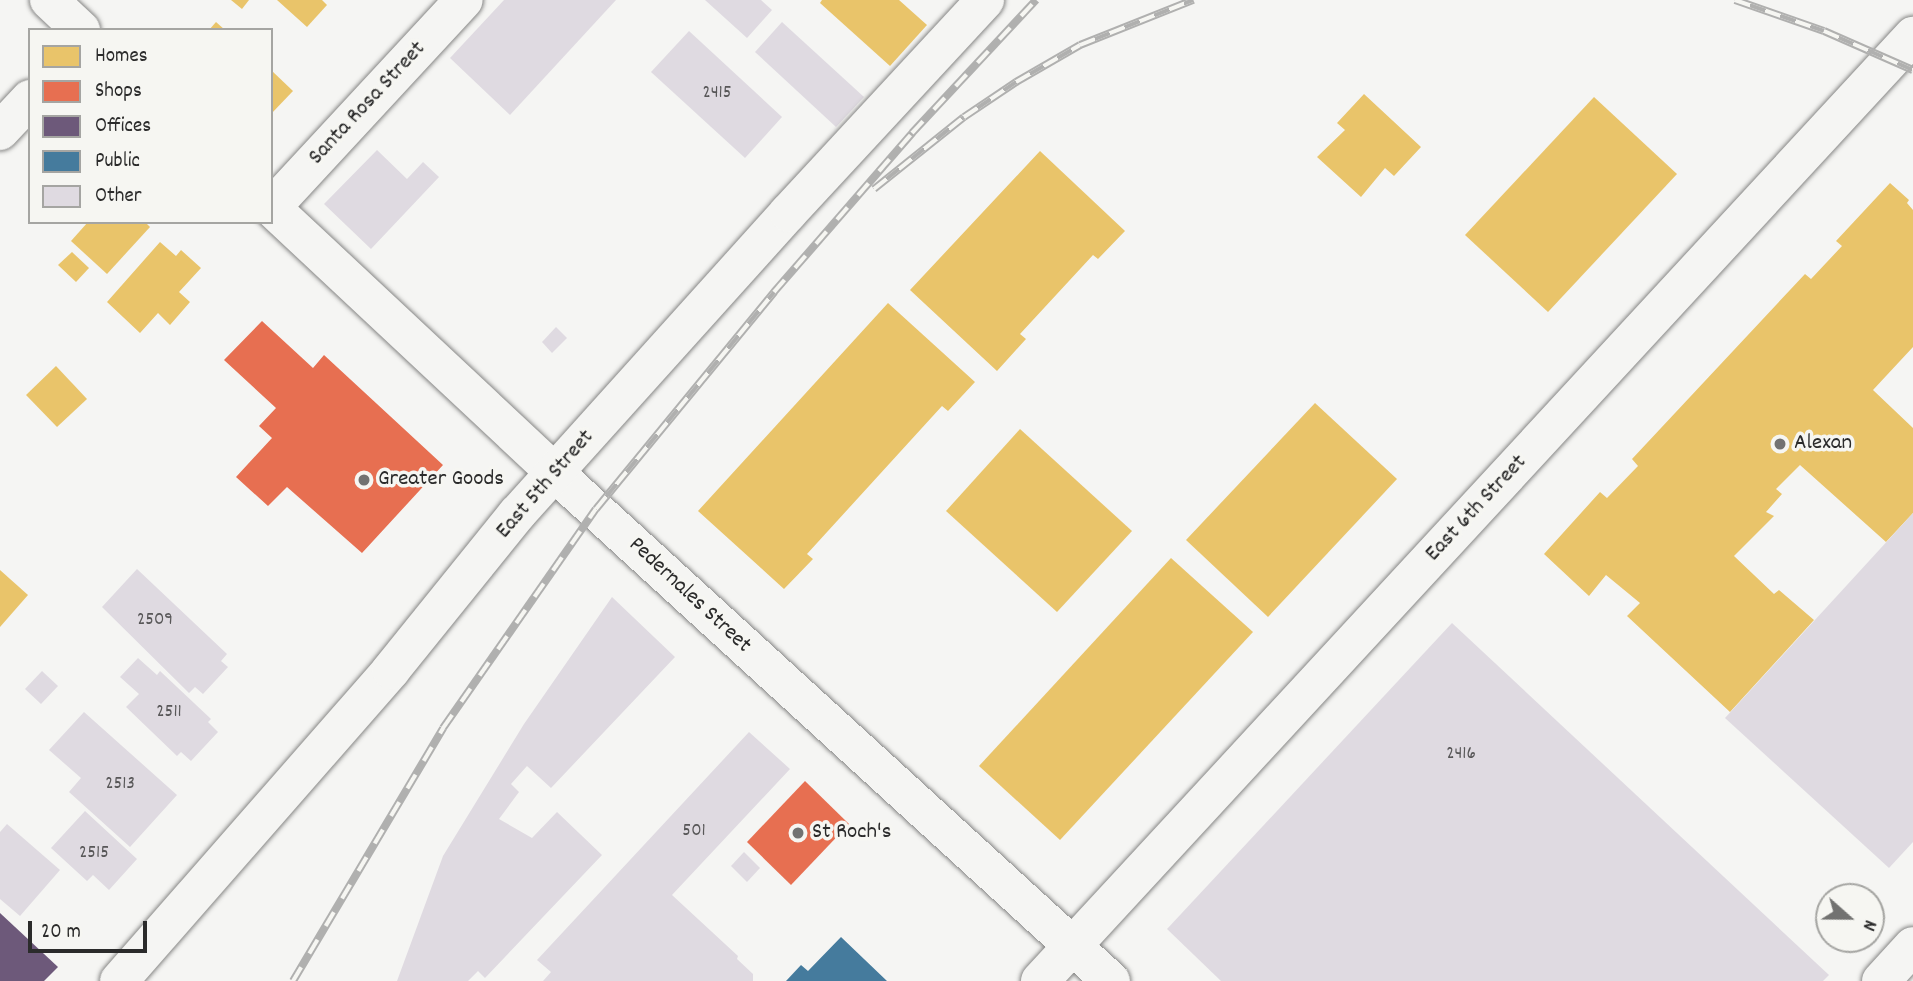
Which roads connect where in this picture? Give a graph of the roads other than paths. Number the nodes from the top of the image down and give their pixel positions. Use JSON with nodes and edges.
{"nodes":[{"id":1,"x":49,"y":0,"type":"edge"},
{"id":2,"x":464,"y":0,"type":"edge"},
{"id":3,"x":985,"y":0,"type":"edge"},
{"id":4,"x":79,"y":28,"type":"edge"},
{"id":5,"x":1913,"y":36,"type":"edge"},
{"id":6,"x":28,"y":101,"type":"edge"},
{"id":7,"x":0,"y":131,"type":"edge"},
{"id":8,"x":273,"y":206,"type":"edge"},
{"id":9,"x":273,"y":208,"type":"edge"},
{"id":10,"x":555,"y":473,"type":"junction"},
{"id":11,"x":1072,"y":946,"type":"junction"},
{"id":12,"x":1913,"y":946,"type":"edge"},
{"id":13,"x":119,"y":981,"type":"edge"},
{"id":14,"x":1040,"y":981,"type":"edge"},
{"id":15,"x":1111,"y":981,"type":"edge"},
{"id":16,"x":1881,"y":981,"type":"edge"}],
"edges":[{"from":1,"to":4,"type":"street"},
{"from":2,"to":8,"type":"street","name":"Santa Rosa Street"},
{"from":3,"to":10,"type":"street","name":"East 5th Street"},
{"from":5,"to":11,"type":"street","name":"East 6th Street"},
{"from":6,"to":7,"type":"street"},
{"from":9,"to":10,"type":"street","name":"Pedernales Street"},
{"from":10,"to":11,"type":"street","name":"Pedernales Street"},
{"from":10,"to":13,"type":"street","name":"East 5th Street"},
{"from":11,"to":14,"type":"street","name":"East 6th Street"},
{"from":11,"to":15,"type":"street","name":"Pedernales Street"},
{"from":12,"to":16,"type":"street"}]}
